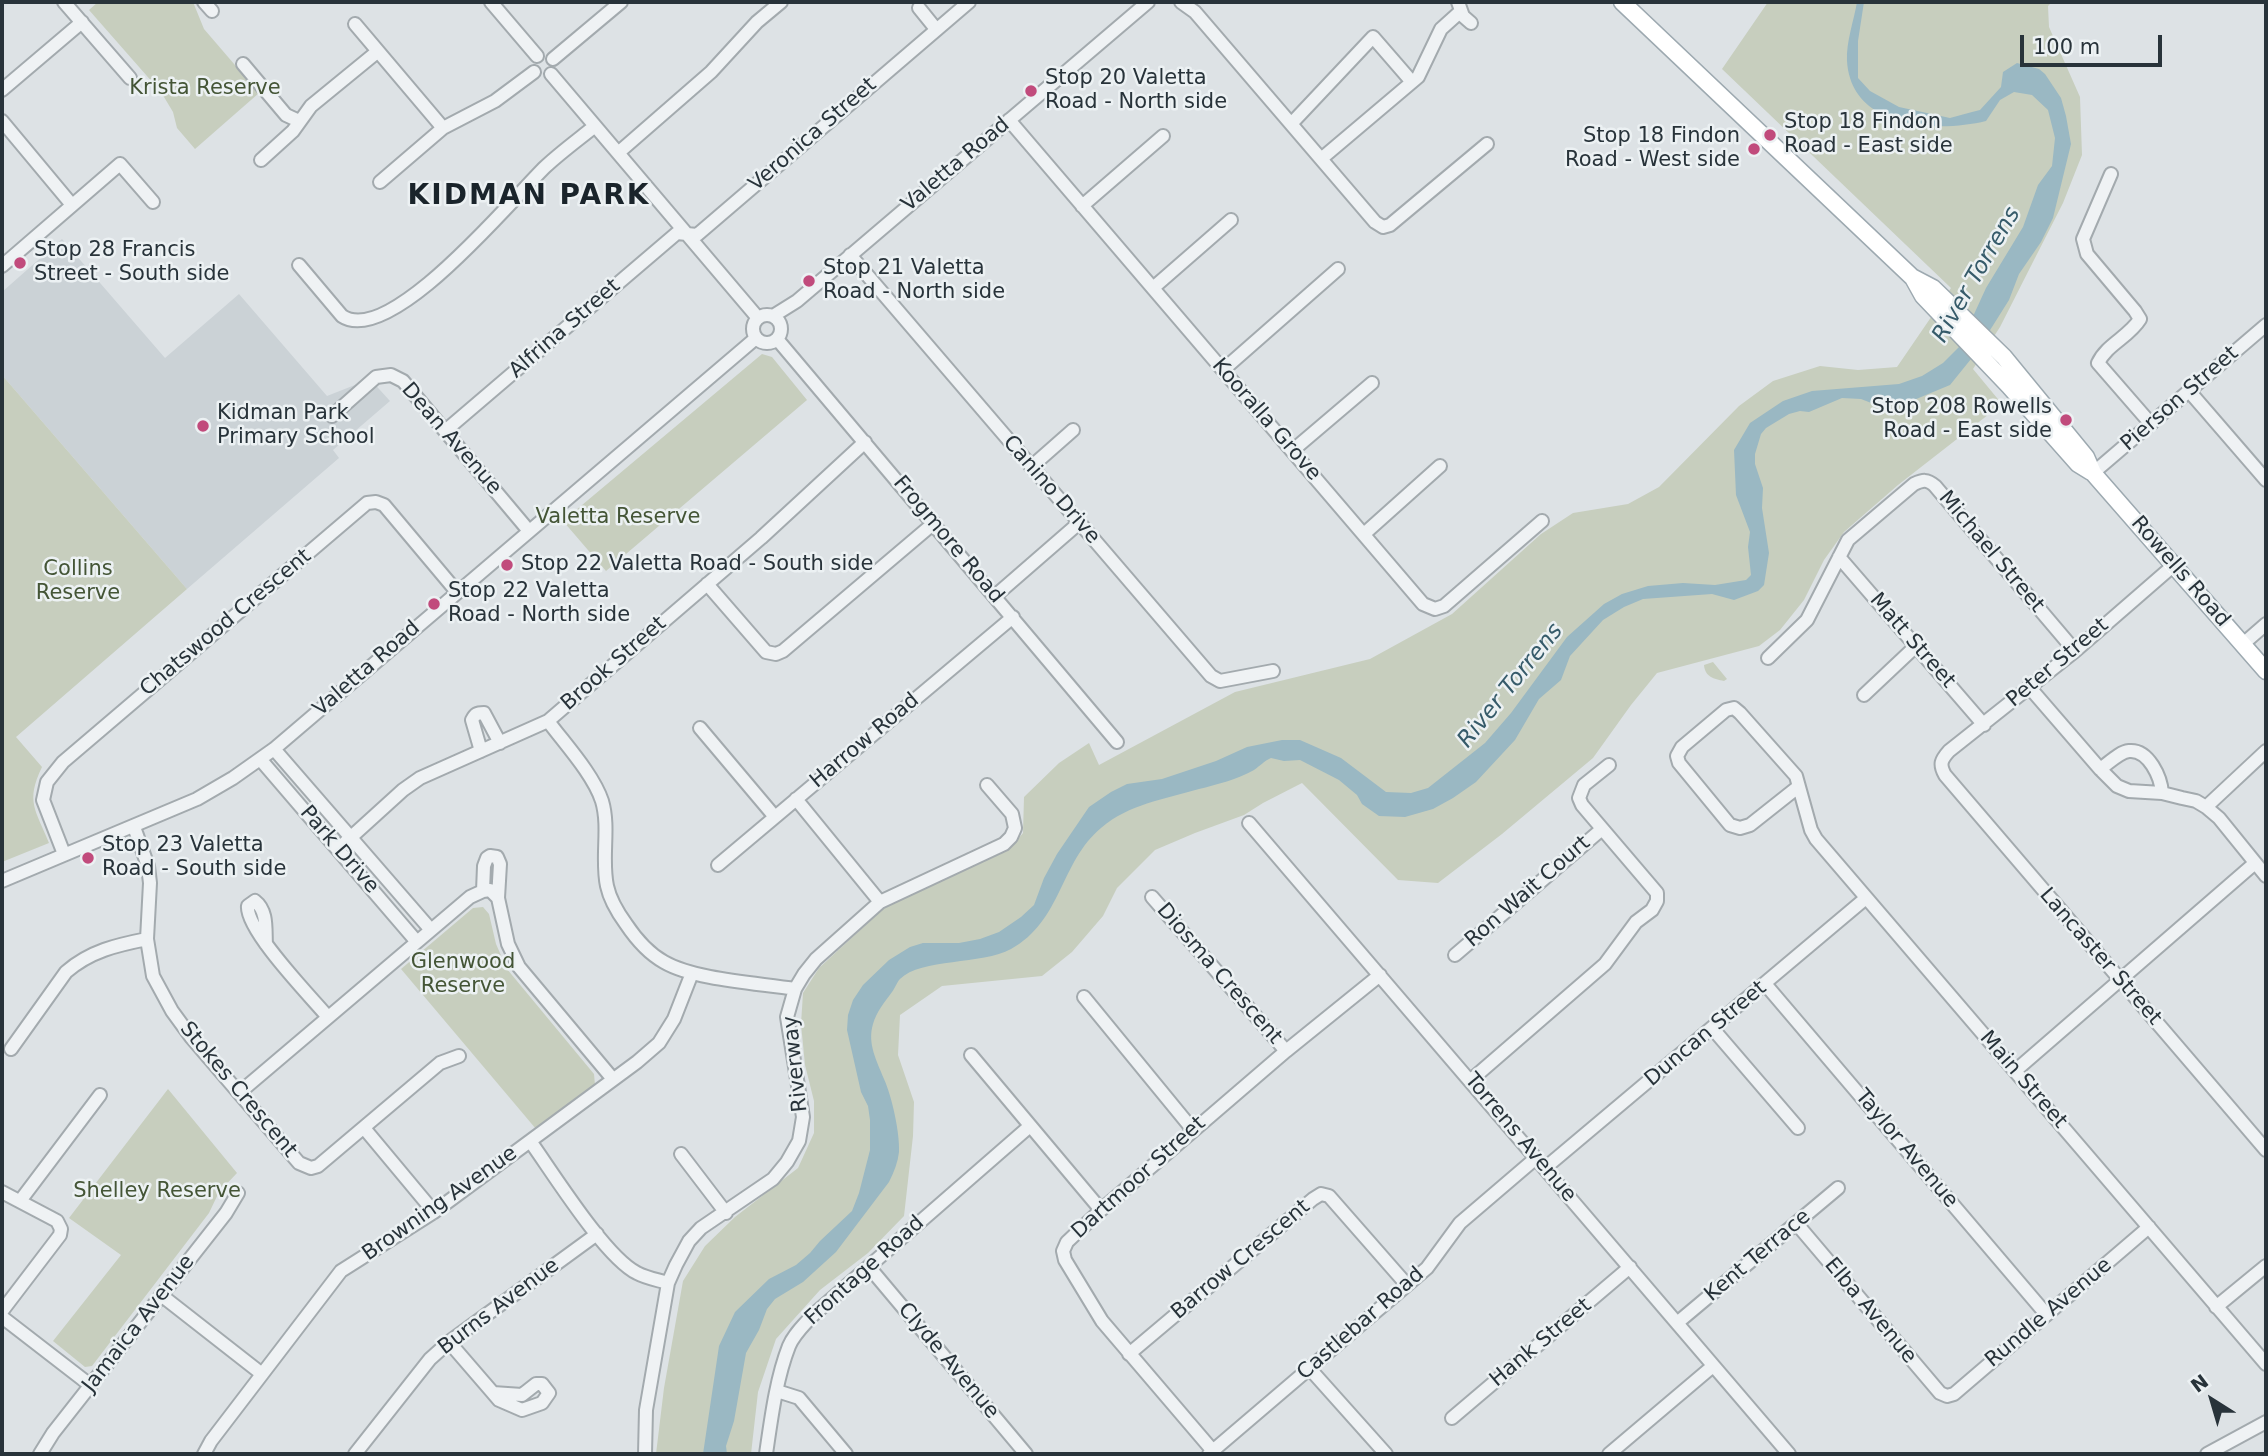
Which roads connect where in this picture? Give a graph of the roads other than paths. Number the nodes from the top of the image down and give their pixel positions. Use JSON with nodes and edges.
{"nodes":[{"id":1,"x":64,"y":2,"type":"edge"},
{"id":2,"x":491,"y":2,"type":"edge"},
{"id":3,"x":621,"y":2,"type":"edge"},
{"id":4,"x":781,"y":2,"type":"edge"},
{"id":5,"x":969,"y":2,"type":"edge"},
{"id":6,"x":1148,"y":2,"type":"edge"},
{"id":7,"x":1181,"y":2,"type":"edge"},
{"id":8,"x":1622,"y":2,"type":"edge"},
{"id":9,"x":1194,"y":7,"type":"edge"},
{"id":10,"x":1460,"y":7,"type":"edge"},
{"id":11,"x":919,"y":8,"type":"dead end"},
{"id":12,"x":82,"y":22,"type":"junction"},
{"id":13,"x":1471,"y":23,"type":"dead end"},
{"id":14,"x":355,"y":24,"type":"dead end"},
{"id":15,"x":936,"y":29,"type":"junction"},
{"id":16,"x":377,"y":52,"type":"junction"},
{"id":17,"x":537,"y":57,"type":"junction"},
{"id":18,"x":553,"y":60,"type":"junction"},
{"id":19,"x":243,"y":64,"type":"dead end"},
{"id":20,"x":534,"y":72,"type":"junction"},
{"id":21,"x":551,"y":74,"type":"junction"},
{"id":22,"x":130,"y":78,"type":"dead end"},
{"id":23,"x":1412,"y":82,"type":"junction"},
{"id":24,"x":2,"y":90,"type":"edge"},
{"id":25,"x":1009,"y":120,"type":"junction"},
{"id":26,"x":2,"y":121,"type":"edge"},
{"id":27,"x":299,"y":121,"type":"junction"},
{"id":28,"x":1291,"y":124,"type":"junction"},
{"id":29,"x":595,"y":126,"type":"junction"},
{"id":30,"x":443,"y":128,"type":"junction"},
{"id":31,"x":6,"y":134,"type":"edge"},
{"id":32,"x":1163,"y":136,"type":"dead end"},
{"id":33,"x":1487,"y":144,"type":"dead end"},
{"id":34,"x":618,"y":153,"type":"junction"},
{"id":35,"x":1321,"y":159,"type":"junction"},
{"id":36,"x":261,"y":160,"type":"dead end"},
{"id":37,"x":2111,"y":174,"type":"dead end"},
{"id":38,"x":380,"y":182,"type":"dead end"},
{"id":39,"x":153,"y":202,"type":"dead end"},
{"id":40,"x":72,"y":205,"type":"junction"},
{"id":41,"x":1082,"y":206,"type":"junction"},
{"id":42,"x":1231,"y":220,"type":"dead end"},
{"id":43,"x":687,"y":234,"type":"junction"},
{"id":44,"x":850,"y":255,"type":"junction"},
{"id":45,"x":299,"y":265,"type":"dead end"},
{"id":46,"x":2,"y":266,"type":"edge"},
{"id":47,"x":1338,"y":269,"type":"dead end"},
{"id":48,"x":1153,"y":288,"type":"junction"},
{"id":49,"x":758,"y":318,"type":"junction"},
{"id":50,"x":776,"y":319,"type":"junction"},
{"id":51,"x":2266,"y":325,"type":"edge"},
{"id":52,"x":756,"y":338,"type":"junction"},
{"id":53,"x":777,"y":339,"type":"junction"},
{"id":54,"x":1223,"y":370,"type":"junction"},
{"id":55,"x":1372,"y":383,"type":"dead end"},
{"id":56,"x":2189,"y":391,"type":"junction"},
{"id":57,"x":332,"y":416,"type":"dead end"},
{"id":58,"x":2151,"y":424,"type":"junction"},
{"id":59,"x":1073,"y":430,"type":"dead end"},
{"id":60,"x":445,"y":431,"type":"junction"},
{"id":61,"x":865,"y":442,"type":"junction"},
{"id":62,"x":1293,"y":451,"type":"junction"},
{"id":63,"x":1440,"y":466,"type":"dead end"},
{"id":64,"x":1031,"y":467,"type":"junction"},
{"id":65,"x":2093,"y":473,"type":"junction"},
{"id":66,"x":2266,"y":480,"type":"edge"},
{"id":67,"x":1542,"y":521,"type":"dead end"},
{"id":68,"x":934,"y":523,"type":"junction"},
{"id":69,"x":1079,"y":523,"type":"junction"},
{"id":70,"x":529,"y":531,"type":"junction"},
{"id":71,"x":1363,"y":534,"type":"junction"},
{"id":72,"x":1839,"y":556,"type":"junction"},
{"id":73,"x":2174,"y":565,"type":"junction"},
{"id":74,"x":707,"y":584,"type":"junction"},
{"id":75,"x":457,"y":592,"type":"junction"},
{"id":76,"x":995,"y":596,"type":"junction"},
{"id":77,"x":1013,"y":617,"type":"junction"},
{"id":78,"x":2266,"y":624,"type":"edge"},
{"id":79,"x":2243,"y":644,"type":"junction"},
{"id":80,"x":1916,"y":646,"type":"junction"},
{"id":81,"x":2075,"y":651,"type":"junction"},
{"id":82,"x":1768,"y":658,"type":"dead end"},
{"id":83,"x":1273,"y":671,"type":"dead end"},
{"id":84,"x":2266,"y":671,"type":"edge"},
{"id":85,"x":2030,"y":688,"type":"junction"},
{"id":86,"x":1864,"y":695,"type":"dead end"},
{"id":87,"x":548,"y":721,"type":"junction"},
{"id":88,"x":1984,"y":725,"type":"junction"},
{"id":89,"x":700,"y":728,"type":"dead end"},
{"id":90,"x":1117,"y":742,"type":"dead end"},
{"id":91,"x":500,"y":743,"type":"junction"},
{"id":92,"x":274,"y":749,"type":"junction"},
{"id":93,"x":481,"y":751,"type":"junction"},
{"id":94,"x":2266,"y":751,"type":"edge"},
{"id":95,"x":260,"y":759,"type":"junction"},
{"id":96,"x":1941,"y":760,"type":"joint"},
{"id":97,"x":1609,"y":765,"type":"dead end"},
{"id":98,"x":2100,"y":769,"type":"junction"},
{"id":99,"x":987,"y":785,"type":"dead end"},
{"id":100,"x":1798,"y":787,"type":"junction"},
{"id":101,"x":2162,"y":793,"type":"junction"},
{"id":102,"x":796,"y":800,"type":"junction"},
{"id":103,"x":2206,"y":807,"type":"junction"},
{"id":104,"x":775,"y":817,"type":"junction"},
{"id":105,"x":1249,"y":823,"type":"dead end"},
{"id":106,"x":134,"y":827,"type":"junction"},
{"id":107,"x":1602,"y":829,"type":"junction"},
{"id":108,"x":350,"y":837,"type":"junction"},
{"id":109,"x":338,"y":849,"type":"junction"},
{"id":110,"x":64,"y":854,"type":"junction"},
{"id":111,"x":2255,"y":863,"type":"junction"},
{"id":112,"x":718,"y":865,"type":"dead end"},
{"id":113,"x":2266,"y":876,"type":"edge"},
{"id":114,"x":2,"y":881,"type":"edge"},
{"id":115,"x":483,"y":891,"type":"junction"},
{"id":116,"x":1152,"y":897,"type":"dead end"},
{"id":117,"x":498,"y":898,"type":"junction"},
{"id":118,"x":1866,"y":898,"type":"junction"},
{"id":119,"x":880,"y":902,"type":"junction"},
{"id":120,"x":431,"y":930,"type":"junction"},
{"id":121,"x":147,"y":939,"type":"junction"},
{"id":122,"x":417,"y":942,"type":"junction"},
{"id":123,"x":266,"y":944,"type":"dead end"},
{"id":124,"x":1455,"y":955,"type":"dead end"},
{"id":125,"x":692,"y":973,"type":"junction"},
{"id":126,"x":1380,"y":975,"type":"junction"},
{"id":127,"x":2120,"y":981,"type":"junction"},
{"id":128,"x":1766,"y":985,"type":"junction"},
{"id":129,"x":795,"y":989,"type":"junction"},
{"id":130,"x":1084,"y":997,"type":"dead end"},
{"id":131,"x":327,"y":1016,"type":"junction"},
{"id":132,"x":1713,"y":1029,"type":"junction"},
{"id":133,"x":11,"y":1049,"type":"dead end"},
{"id":134,"x":1286,"y":1051,"type":"junction"},
{"id":135,"x":971,"y":1055,"type":"dead end"},
{"id":136,"x":459,"y":1056,"type":"dead end"},
{"id":137,"x":2015,"y":1071,"type":"junction"},
{"id":138,"x":612,"y":1078,"type":"junction"},
{"id":139,"x":1471,"y":1080,"type":"junction"},
{"id":140,"x":239,"y":1093,"type":"junction"},
{"id":141,"x":100,"y":1095,"type":"dead end"},
{"id":142,"x":1030,"y":1126,"type":"junction"},
{"id":143,"x":364,"y":1128,"type":"junction"},
{"id":144,"x":1798,"y":1128,"type":"dead end"},
{"id":145,"x":1193,"y":1130,"type":"junction"},
{"id":146,"x":530,"y":1141,"type":"junction"},
{"id":147,"x":2266,"y":1150,"type":"edge"},
{"id":148,"x":681,"y":1154,"type":"dead end"},
{"id":149,"x":1536,"y":1158,"type":"junction"},
{"id":150,"x":1545,"y":1168,"type":"junction"},
{"id":151,"x":1838,"y":1188,"type":"dead end"},
{"id":152,"x":2,"y":1192,"type":"edge"},
{"id":153,"x":238,"y":1194,"type":"dead end"},
{"id":154,"x":20,"y":1201,"type":"junction"},
{"id":155,"x":1101,"y":1210,"type":"junction"},
{"id":156,"x":435,"y":1212,"type":"junction"},
{"id":157,"x":726,"y":1213,"type":"junction"},
{"id":158,"x":1796,"y":1223,"type":"junction"},
{"id":159,"x":2149,"y":1227,"type":"junction"},
{"id":160,"x":597,"y":1234,"type":"junction"},
{"id":161,"x":2266,"y":1266,"type":"edge"},
{"id":162,"x":869,"y":1267,"type":"junction"},
{"id":163,"x":1630,"y":1267,"type":"junction"},
{"id":164,"x":668,"y":1283,"type":"junction"},
{"id":165,"x":1406,"y":1285,"type":"junction"},
{"id":166,"x":162,"y":1295,"type":"junction"},
{"id":167,"x":2216,"y":1307,"type":"junction"},
{"id":168,"x":2,"y":1311,"type":"edge"},
{"id":169,"x":2046,"y":1314,"type":"junction"},
{"id":170,"x":2,"y":1317,"type":"edge"},
{"id":171,"x":1677,"y":1324,"type":"junction"},
{"id":172,"x":449,"y":1342,"type":"junction"},
{"id":173,"x":1129,"y":1354,"type":"junction"},
{"id":174,"x":2266,"y":1364,"type":"edge"},
{"id":175,"x":1713,"y":1366,"type":"junction"},
{"id":176,"x":1310,"y":1369,"type":"junction"},
{"id":177,"x":262,"y":1374,"type":"junction"},
{"id":178,"x":90,"y":1385,"type":"junction"},
{"id":179,"x":777,"y":1391,"type":"junction"},
{"id":180,"x":494,"y":1393,"type":"dead end"},
{"id":181,"x":1947,"y":1396,"type":"joint"},
{"id":182,"x":1452,"y":1418,"type":"dead end"},
{"id":183,"x":2266,"y":1422,"type":"edge"},
{"id":184,"x":1211,"y":1453,"type":"edge"},
{"id":185,"x":40,"y":1454,"type":"edge"},
{"id":186,"x":204,"y":1454,"type":"edge"},
{"id":187,"x":355,"y":1454,"type":"edge"},
{"id":188,"x":645,"y":1454,"type":"edge"},
{"id":189,"x":766,"y":1454,"type":"edge"},
{"id":190,"x":846,"y":1454,"type":"edge"},
{"id":191,"x":1026,"y":1454,"type":"edge"},
{"id":192,"x":1386,"y":1454,"type":"edge"},
{"id":193,"x":1609,"y":1454,"type":"edge"},
{"id":194,"x":1789,"y":1454,"type":"edge"},
{"id":195,"x":2207,"y":1454,"type":"edge"}],
"edges":[{"from":1,"to":12,"type":"street"},
{"from":2,"to":17,"type":"street"},
{"from":3,"to":18,"type":"street"},
{"from":4,"to":34,"type":"street"},
{"from":5,"to":15,"type":"street","name":"Veronica Street"},
{"from":6,"to":25,"type":"street","name":"Valetta Road"},
{"from":7,"to":9,"type":"street"},
{"from":8,"to":65,"type":"main road","name":"Rowells Road"},
{"from":9,"to":28,"type":"street"},
{"from":10,"to":13,"type":"street"},
{"from":10,"to":23,"type":"street"},
{"from":11,"to":15,"type":"street"},
{"from":12,"to":22,"type":"street"},
{"from":12,"to":24,"type":"street"},
{"from":14,"to":16,"type":"street"},
{"from":15,"to":43,"type":"street","name":"Veronica Street"},
{"from":16,"to":27,"type":"street"},
{"from":16,"to":30,"type":"street"},
{"from":17,"to":18,"type":"street"},
{"from":17,"to":20,"type":"street"},
{"from":18,"to":21,"type":"street"},
{"from":19,"to":27,"type":"street"},
{"from":20,"to":21,"type":"street"},
{"from":20,"to":30,"type":"street"},
{"from":21,"to":29,"type":"street"},
{"from":23,"to":28,"type":"street"},
{"from":23,"to":35,"type":"street"},
{"from":25,"to":41,"type":"street","name":"Kooralla Grove"},
{"from":25,"to":44,"type":"street","name":"Valetta Road"},
{"from":26,"to":31,"type":"street"},
{"from":27,"to":36,"type":"street"},
{"from":28,"to":35,"type":"street"},
{"from":29,"to":34,"type":"street"},
{"from":29,"to":45,"type":"street"},
{"from":30,"to":38,"type":"street"},
{"from":31,"to":40,"type":"street"},
{"from":32,"to":41,"type":"street"},
{"from":33,"to":35,"type":"street"},
{"from":34,"to":43,"type":"street"},
{"from":37,"to":58,"type":"street"},
{"from":39,"to":40,"type":"street"},
{"from":40,"to":46,"type":"street"},
{"from":41,"to":48,"type":"street","name":"Kooralla Grove"},
{"from":42,"to":48,"type":"street"},
{"from":43,"to":49,"type":"street"},
{"from":43,"to":60,"type":"street","name":"Alfrina Street"},
{"from":44,"to":50,"type":"street","name":"Valetta Road"},
{"from":44,"to":64,"type":"street","name":"Canino Drive"},
{"from":47,"to":54,"type":"street"},
{"from":48,"to":54,"type":"street","name":"Kooralla Grove"},
{"from":49,"to":50,"type":"street"},
{"from":49,"to":52,"type":"street"},
{"from":50,"to":53,"type":"street"},
{"from":51,"to":56,"type":"street","name":"Pierson Street"},
{"from":52,"to":53,"type":"street"},
{"from":52,"to":70,"type":"street","name":"Valetta Road"},
{"from":53,"to":61,"type":"street","name":"Frogmore Road"},
{"from":54,"to":62,"type":"street","name":"Kooralla Grove"},
{"from":55,"to":62,"type":"street"},
{"from":56,"to":58,"type":"street","name":"Pierson Street"},
{"from":56,"to":66,"type":"street"},
{"from":57,"to":60,"type":"street","name":"Dean Avenue"},
{"from":58,"to":65,"type":"street","name":"Pierson Street"},
{"from":59,"to":64,"type":"street"},
{"from":60,"to":70,"type":"street","name":"Dean Avenue"},
{"from":61,"to":68,"type":"street","name":"Frogmore Road"},
{"from":61,"to":74,"type":"street","name":"Brook Street"},
{"from":62,"to":71,"type":"street","name":"Kooralla Grove"},
{"from":63,"to":71,"type":"street"},
{"from":64,"to":69,"type":"street","name":"Canino Drive"},
{"from":65,"to":73,"type":"main road","name":"Rowells Road"},
{"from":67,"to":71,"type":"street","name":"Kooralla Grove"},
{"from":68,"to":74,"type":"street"},
{"from":68,"to":76,"type":"street","name":"Frogmore Road"},
{"from":69,"to":76,"type":"street"},
{"from":69,"to":83,"type":"street","name":"Canino Drive"},
{"from":70,"to":75,"type":"street","name":"Valetta Road"},
{"from":72,"to":80,"type":"street","name":"Matt Street"},
{"from":72,"to":81,"type":"street","name":"Michael Street"},
{"from":72,"to":82,"type":"street","name":"Michael Street"},
{"from":73,"to":79,"type":"main road","name":"Rowells Road"},
{"from":73,"to":81,"type":"street","name":"Peter Street"},
{"from":74,"to":87,"type":"street","name":"Brook Street"},
{"from":75,"to":92,"type":"street","name":"Valetta Road"},
{"from":75,"to":110,"type":"street","name":"Chatswood Crescent"},
{"from":76,"to":77,"type":"street","name":"Frogmore Road"},
{"from":77,"to":90,"type":"street","name":"Frogmore Road"},
{"from":77,"to":102,"type":"street","name":"Harrow Road"},
{"from":78,"to":79,"type":"street"},
{"from":79,"to":84,"type":"main road","name":"Rowells Road"},
{"from":80,"to":86,"type":"street"},
{"from":80,"to":88,"type":"street","name":"Matt Street"},
{"from":81,"to":85,"type":"street","name":"Peter Street"},
{"from":85,"to":88,"type":"street","name":"Peter Street"},
{"from":85,"to":98,"type":"street"},
{"from":87,"to":91,"type":"street","name":"Brook Street"},
{"from":87,"to":125,"type":"street"},
{"from":88,"to":96,"type":"street","name":"Peter Street"},
{"from":89,"to":104,"type":"street"},
{"from":91,"to":93,"type":"street","name":"Brook Street"},
{"from":91,"to":93,"type":"street"},
{"from":92,"to":95,"type":"street","name":"Valetta Road"},
{"from":92,"to":108,"type":"street","name":"Park Drive"},
{"from":93,"to":108,"type":"street","name":"Brook Street"},
{"from":94,"to":103,"type":"street"},
{"from":95,"to":106,"type":"street","name":"Valetta Road"},
{"from":95,"to":109,"type":"street","name":"Park Drive"},
{"from":96,"to":127,"type":"street","name":"Lancaster Street"},
{"from":97,"to":107,"type":"street"},
{"from":98,"to":101,"type":"street"},
{"from":98,"to":101,"type":"street"},
{"from":99,"to":119,"type":"street","name":"Riverway"},
{"from":100,"to":100,"type":"street","name":"Main Street"},
{"from":100,"to":118,"type":"street","name":"Main Street"},
{"from":101,"to":103,"type":"street"},
{"from":102,"to":104,"type":"street","name":"Harrow Road"},
{"from":102,"to":119,"type":"street"},
{"from":103,"to":111,"type":"street"},
{"from":104,"to":112,"type":"street","name":"Harrow Road"},
{"from":105,"to":126,"type":"street","name":"Torrens Avenue"},
{"from":106,"to":110,"type":"street","name":"Valetta Road"},
{"from":106,"to":121,"type":"street","name":"Stokes Crescent"},
{"from":107,"to":124,"type":"street","name":"Ron Wait Court"},
{"from":107,"to":139,"type":"street"},
{"from":108,"to":109,"type":"street","name":"Brook Street"},
{"from":108,"to":120,"type":"street","name":"Park Drive"},
{"from":109,"to":122,"type":"street","name":"Park Drive"},
{"from":110,"to":114,"type":"street","name":"Valetta Road"},
{"from":111,"to":113,"type":"street"},
{"from":111,"to":127,"type":"street"},
{"from":115,"to":117,"type":"street"},
{"from":115,"to":117,"type":"street"},
{"from":115,"to":120,"type":"street"},
{"from":116,"to":134,"type":"street","name":"Diosma Crescent"},
{"from":117,"to":138,"type":"street"},
{"from":118,"to":128,"type":"street","name":"Duncan Street"},
{"from":118,"to":137,"type":"street","name":"Main Street"},
{"from":119,"to":129,"type":"street","name":"Riverway"},
{"from":120,"to":122,"type":"street"},
{"from":121,"to":133,"type":"street"},
{"from":121,"to":140,"type":"street","name":"Stokes Crescent"},
{"from":122,"to":131,"type":"street"},
{"from":123,"to":131,"type":"street"},
{"from":125,"to":129,"type":"street"},
{"from":125,"to":138,"type":"street","name":"Browning Avenue"},
{"from":126,"to":134,"type":"street","name":"Dartmoor Street"},
{"from":126,"to":139,"type":"street","name":"Torrens Avenue"},
{"from":127,"to":137,"type":"street"},
{"from":127,"to":147,"type":"street","name":"Lancaster Street"},
{"from":128,"to":132,"type":"street","name":"Duncan Street"},
{"from":128,"to":169,"type":"street","name":"Taylor Avenue"},
{"from":129,"to":157,"type":"street","name":"Riverway"},
{"from":130,"to":145,"type":"street"},
{"from":131,"to":140,"type":"street"},
{"from":132,"to":144,"type":"street"},
{"from":132,"to":150,"type":"street","name":"Duncan Street"},
{"from":134,"to":145,"type":"street","name":"Dartmoor Street"},
{"from":135,"to":142,"type":"street"},
{"from":136,"to":143,"type":"street","name":"Stokes Crescent"},
{"from":137,"to":159,"type":"street","name":"Main Street"},
{"from":138,"to":146,"type":"street","name":"Browning Avenue"},
{"from":139,"to":149,"type":"street","name":"Torrens Avenue"},
{"from":140,"to":143,"type":"street","name":"Stokes Crescent"},
{"from":141,"to":154,"type":"street"},
{"from":142,"to":155,"type":"street"},
{"from":142,"to":162,"type":"street","name":"Frontage Road"},
{"from":143,"to":156,"type":"street"},
{"from":145,"to":155,"type":"street","name":"Dartmoor Street"},
{"from":146,"to":156,"type":"street","name":"Browning Avenue"},
{"from":146,"to":160,"type":"street"},
{"from":148,"to":157,"type":"street"},
{"from":149,"to":150,"type":"street","name":"Torrens Avenue"},
{"from":149,"to":165,"type":"street","name":"Castlebar Road"},
{"from":150,"to":163,"type":"street","name":"Torrens Avenue"},
{"from":151,"to":158,"type":"street","name":"Kent Terrace"},
{"from":152,"to":154,"type":"street"},
{"from":153,"to":166,"type":"street","name":"Jamaica Avenue"},
{"from":154,"to":168,"type":"street"},
{"from":155,"to":173,"type":"street","name":"Dartmoor Street"},
{"from":156,"to":177,"type":"street","name":"Browning Avenue"},
{"from":157,"to":164,"type":"street","name":"Riverway"},
{"from":158,"to":171,"type":"street","name":"Kent Terrace"},
{"from":158,"to":181,"type":"street","name":"Elba Avenue"},
{"from":159,"to":167,"type":"street","name":"Main Street"},
{"from":159,"to":169,"type":"street","name":"Rundle Avenue"},
{"from":160,"to":164,"type":"street"},
{"from":160,"to":172,"type":"street","name":"Burns Avenue"},
{"from":161,"to":167,"type":"street"},
{"from":162,"to":179,"type":"street","name":"Frontage Road"},
{"from":162,"to":191,"type":"street","name":"Clyde Avenue"},
{"from":163,"to":171,"type":"street","name":"Torrens Avenue"},
{"from":163,"to":182,"type":"street","name":"Hank Street"},
{"from":164,"to":188,"type":"street","name":"Riverway"},
{"from":165,"to":173,"type":"street","name":"Barrow Crescent"},
{"from":165,"to":176,"type":"street","name":"Castlebar Road"},
{"from":166,"to":177,"type":"street"},
{"from":166,"to":178,"type":"street","name":"Jamaica Avenue"},
{"from":167,"to":174,"type":"street","name":"Main Street"},
{"from":169,"to":181,"type":"street","name":"Rundle Avenue"},
{"from":170,"to":178,"type":"street"},
{"from":171,"to":175,"type":"street","name":"Torrens Avenue"},
{"from":172,"to":180,"type":"street"},
{"from":172,"to":187,"type":"street","name":"Burns Avenue"},
{"from":173,"to":184,"type":"street","name":"Dartmoor Street"},
{"from":175,"to":193,"type":"street"},
{"from":175,"to":194,"type":"street","name":"Torrens Avenue"},
{"from":176,"to":184,"type":"street","name":"Castlebar Road"},
{"from":176,"to":192,"type":"street"},
{"from":177,"to":186,"type":"street","name":"Browning Avenue"},
{"from":178,"to":185,"type":"street","name":"Jamaica Avenue"},
{"from":179,"to":189,"type":"street","name":"Frontage Road"},
{"from":179,"to":190,"type":"street"},
{"from":183,"to":195,"type":"street"}]}
